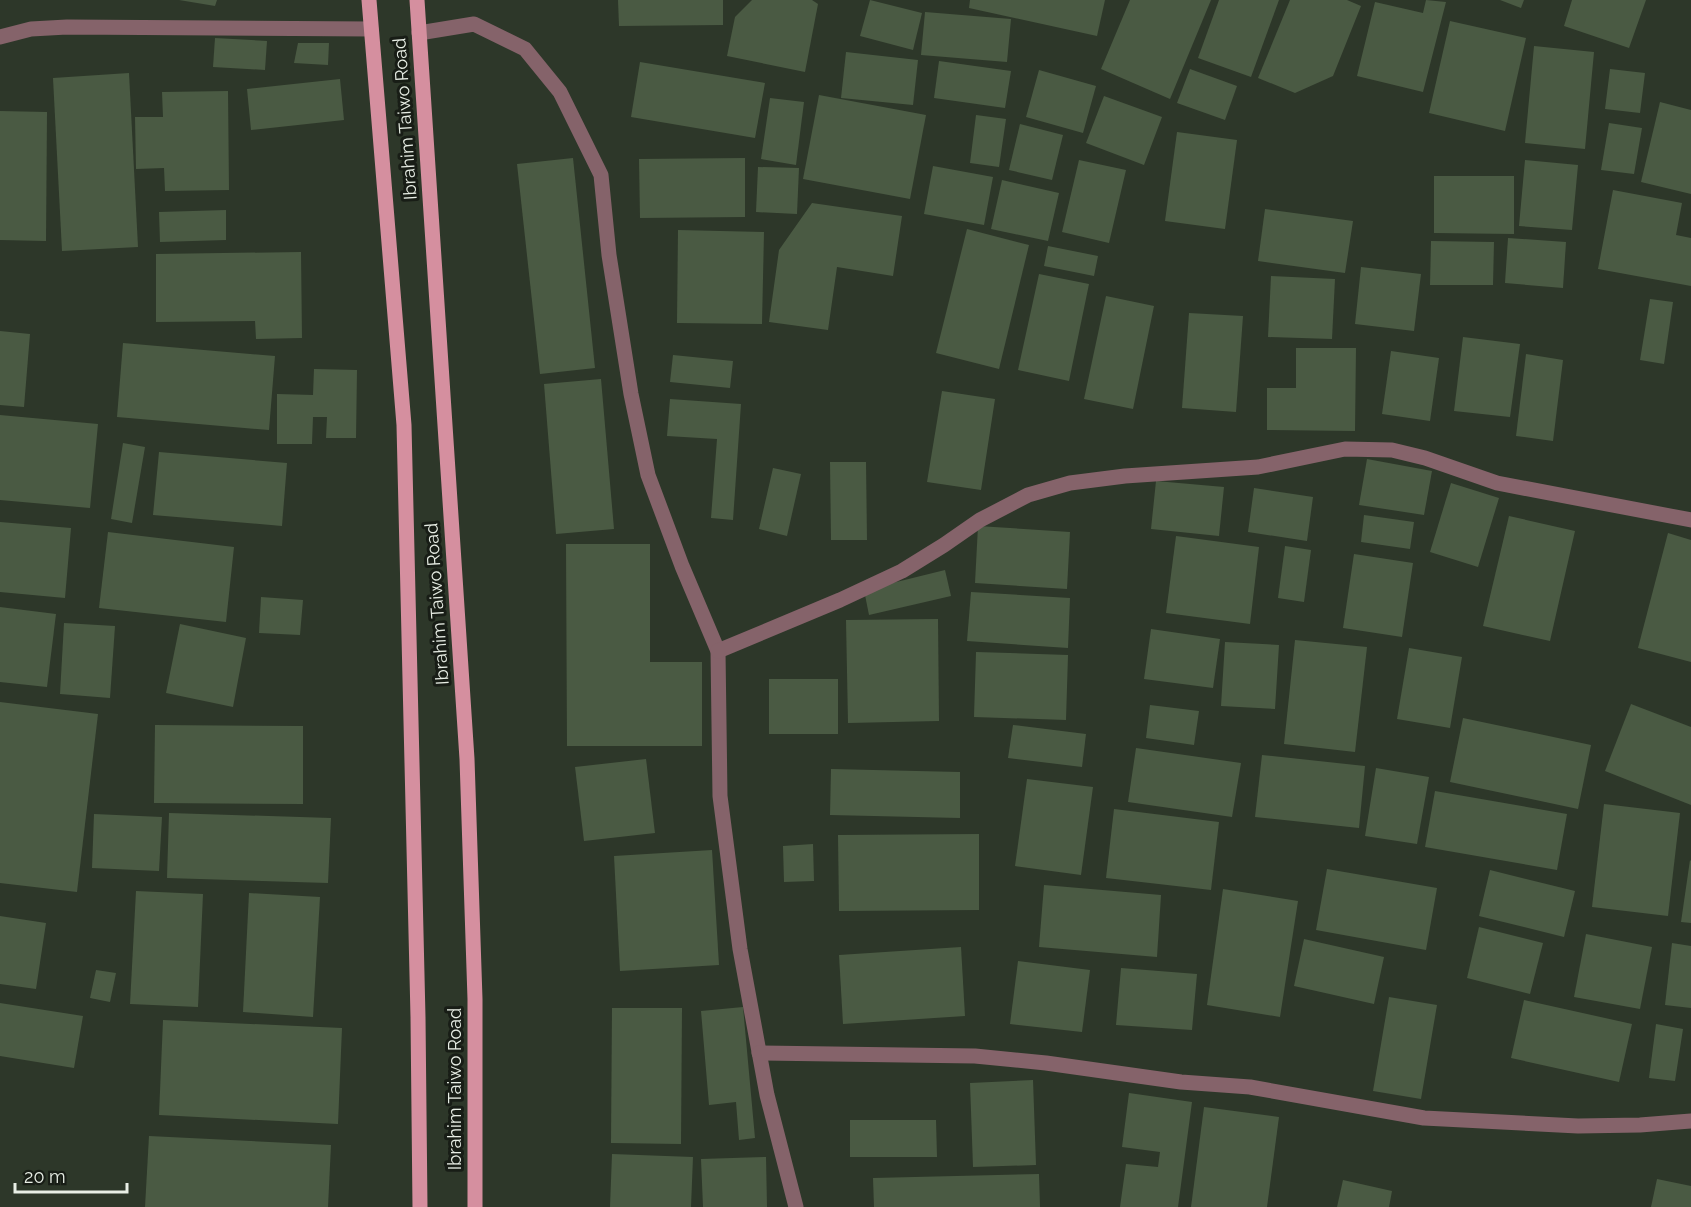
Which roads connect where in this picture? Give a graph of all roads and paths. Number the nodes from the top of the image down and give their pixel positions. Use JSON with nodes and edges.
{"nodes":[{"id":1,"x":369,"y":0,"type":"edge"},
{"id":2,"x":417,"y":0,"type":"edge"},
{"id":3,"x":372,"y":29,"type":"junction"},
{"id":4,"x":419,"y":33,"type":"junction"},
{"id":5,"x":0,"y":37,"type":"edge"},
{"id":6,"x":1691,"y":520,"type":"edge"},
{"id":7,"x":718,"y":651,"type":"junction"},
{"id":8,"x":759,"y":1053,"type":"junction"},
{"id":9,"x":1691,"y":1121,"type":"edge"},
{"id":10,"x":420,"y":1207,"type":"edge"},
{"id":11,"x":475,"y":1207,"type":"edge"},
{"id":12,"x":796,"y":1207,"type":"edge"}],
"edges":[{"from":1,"to":3,"type":"main road","name":"Ibrahim Taiwo Road"},
{"from":2,"to":4,"type":"main road","name":"Ibrahim Taiwo Road"},
{"from":3,"to":5,"type":"street"},
{"from":3,"to":10,"type":"main road","name":"Ibrahim Taiwo Road"},
{"from":4,"to":7,"type":"street"},
{"from":4,"to":11,"type":"main road","name":"Ibrahim Taiwo Road"},
{"from":6,"to":7,"type":"street"},
{"from":7,"to":8,"type":"street"},
{"from":8,"to":9,"type":"street"},
{"from":8,"to":12,"type":"street"}]}
